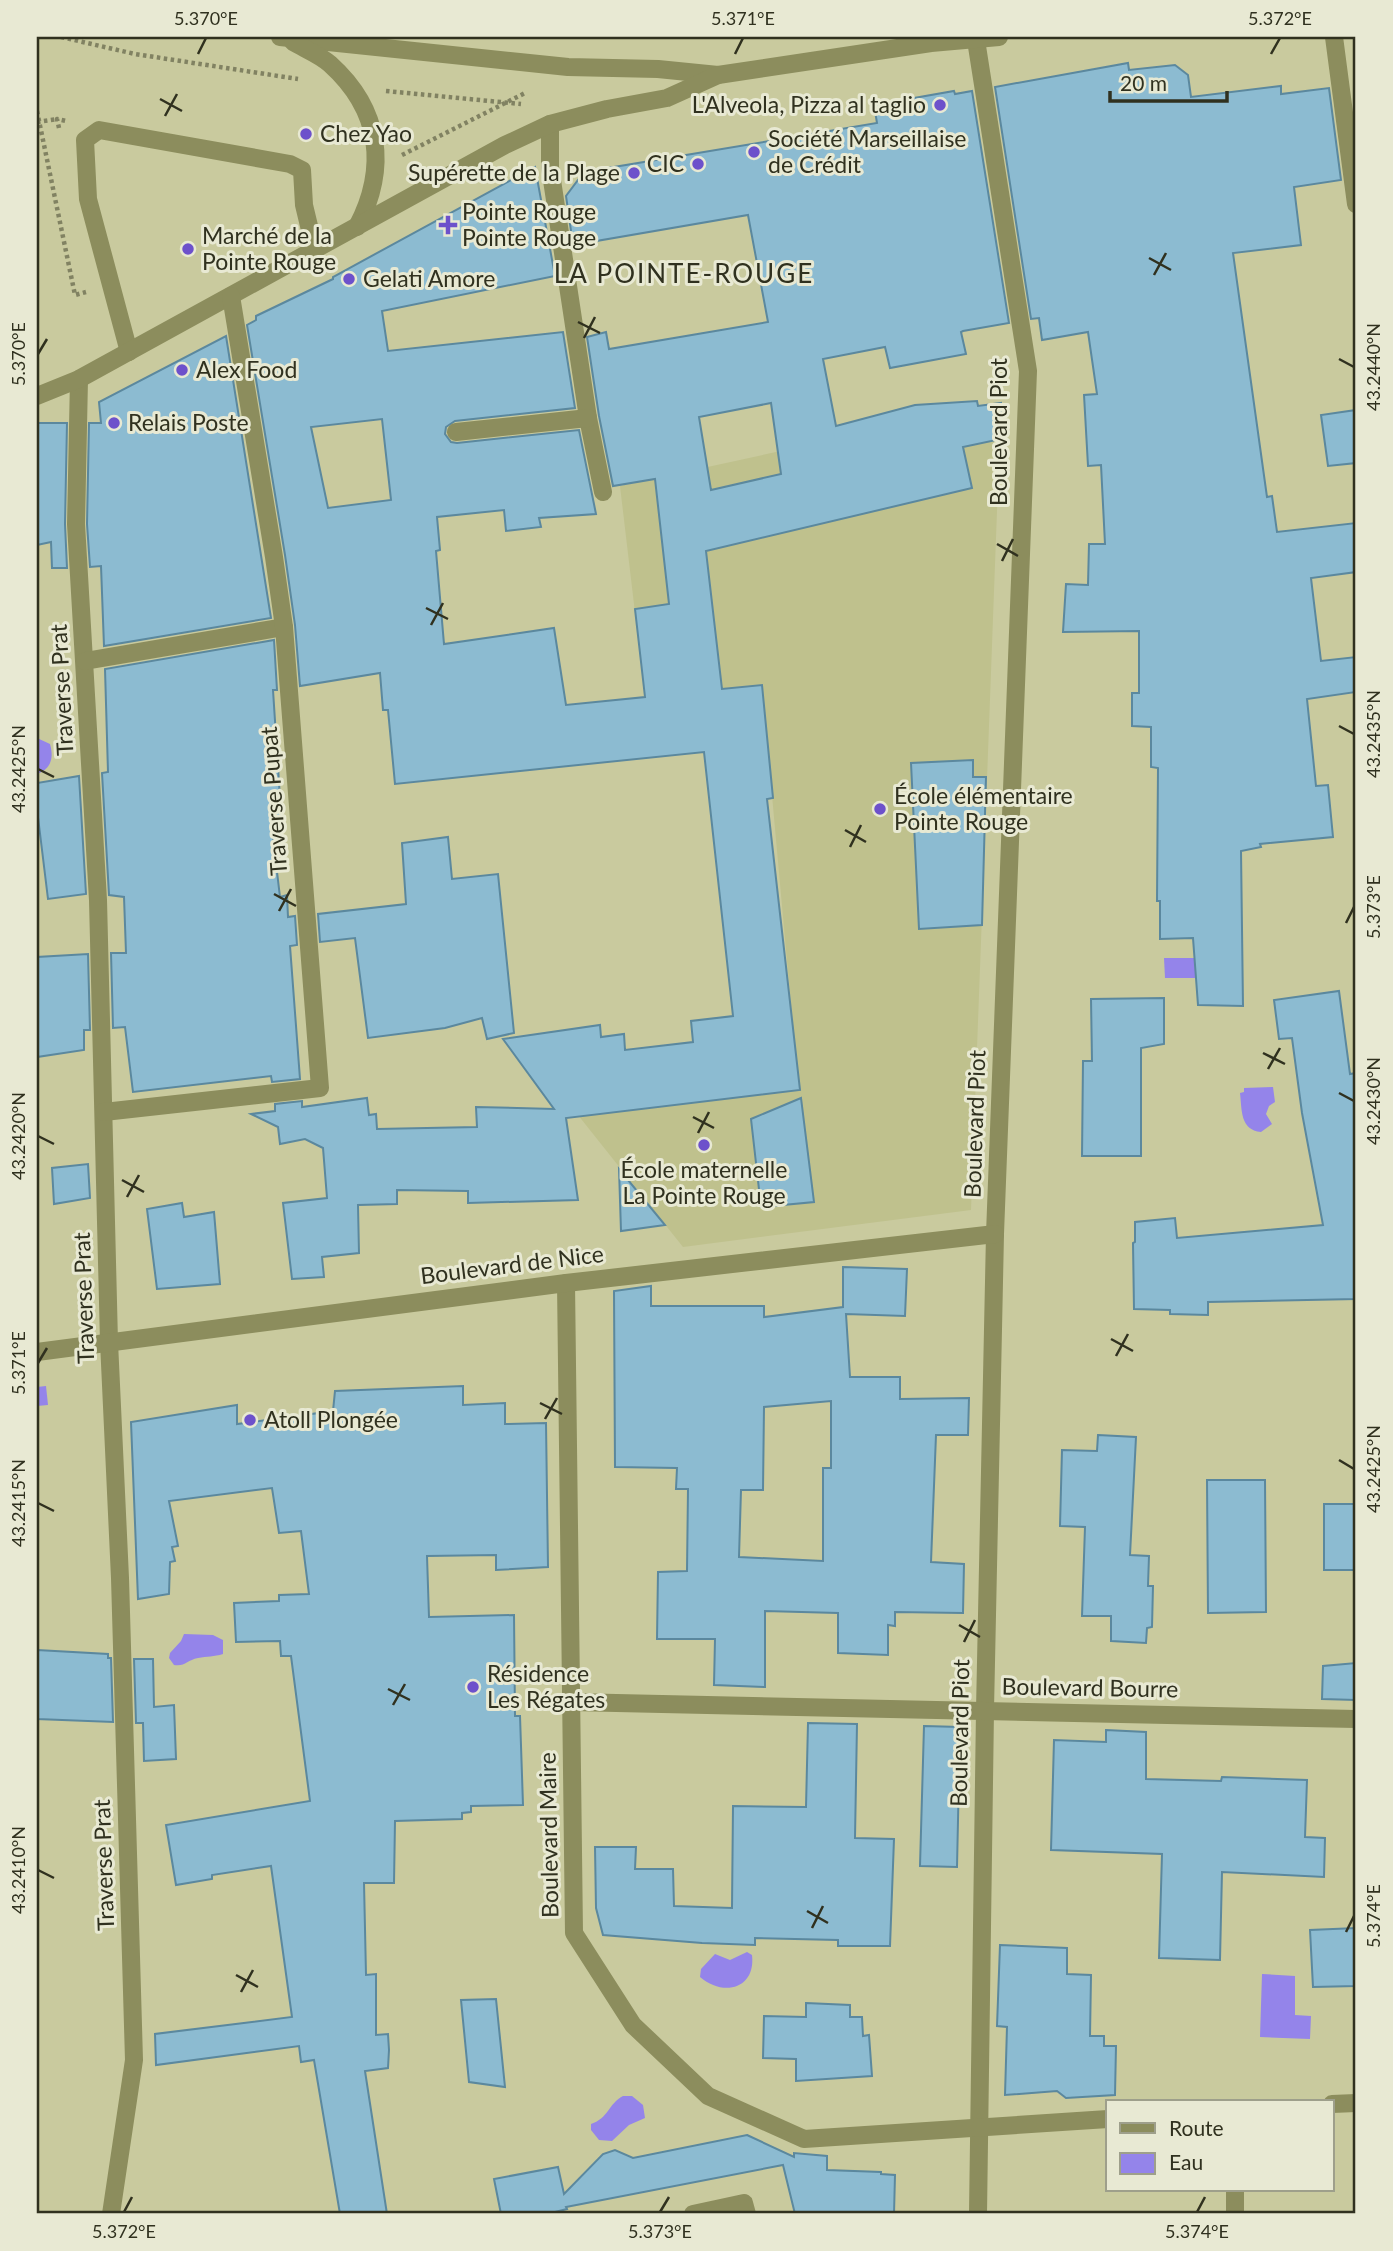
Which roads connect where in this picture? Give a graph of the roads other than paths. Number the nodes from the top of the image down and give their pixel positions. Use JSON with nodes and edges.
{"nodes":[{"id":1,"x":280,"y":37,"type":"edge"},
{"id":2,"x":999,"y":37,"type":"edge"},
{"id":3,"x":1334,"y":37,"type":"edge"},
{"id":4,"x":286,"y":38,"type":"edge"},
{"id":5,"x":976,"y":40,"type":"junction"},
{"id":6,"x":719,"y":75,"type":"junction"},
{"id":7,"x":550,"y":124,"type":"junction"},
{"id":8,"x":1356,"y":204,"type":"edge"},
{"id":9,"x":357,"y":227,"type":"junction"},
{"id":10,"x":315,"y":251,"type":"junction"},
{"id":11,"x":231,"y":296,"type":"junction"},
{"id":12,"x":129,"y":352,"type":"junction"},
{"id":13,"x":79,"y":379,"type":"junction"},
{"id":14,"x":37,"y":396,"type":"edge"},
{"id":15,"x":588,"y":418,"type":"junction"},
{"id":16,"x":456,"y":432,"type":"dead end"},
{"id":17,"x":603,"y":492,"type":"dead end"},
{"id":18,"x":284,"y":627,"type":"junction"},
{"id":19,"x":85,"y":661,"type":"junction"},
{"id":20,"x":104,"y":1112,"type":"junction"},
{"id":21,"x":995,"y":1234,"type":"junction"},
{"id":22,"x":566,"y":1283,"type":"junction"},
{"id":23,"x":109,"y":1342,"type":"junction"},
{"id":24,"x":37,"y":1352,"type":"edge"},
{"id":25,"x":571,"y":1702,"type":"junction"},
{"id":26,"x":985,"y":1710,"type":"junction"},
{"id":27,"x":1356,"y":1719,"type":"edge"},
{"id":28,"x":1356,"y":2103,"type":"edge"},
{"id":29,"x":1334,"y":2104,"type":"edge"},
{"id":30,"x":1106,"y":2119,"type":"edge"},
{"id":31,"x":981,"y":2127,"type":"junction"},
{"id":32,"x":1235,"y":2192,"type":"edge"},
{"id":33,"x":111,"y":2214,"type":"edge"},
{"id":34,"x":693,"y":2214,"type":"edge"},
{"id":35,"x":747,"y":2214,"type":"edge"},
{"id":36,"x":978,"y":2214,"type":"edge"},
{"id":37,"x":1235,"y":2214,"type":"edge"}],
"edges":[{"from":1,"to":4,"type":"street"},
{"from":2,"to":5,"type":"street"},
{"from":3,"to":8,"type":"street"},
{"from":4,"to":6,"type":"street"},
{"from":4,"to":9,"type":"street"},
{"from":5,"to":6,"type":"street"},
{"from":5,"to":21,"type":"street","name":"Boulevard Piot"},
{"from":6,"to":7,"type":"street"},
{"from":7,"to":9,"type":"street"},
{"from":7,"to":15,"type":"street"},
{"from":9,"to":10,"type":"street"},
{"from":10,"to":11,"type":"street"},
{"from":10,"to":12,"type":"street"},
{"from":11,"to":12,"type":"street"},
{"from":11,"to":18,"type":"street","name":"Traverse Pupat"},
{"from":12,"to":13,"type":"street"},
{"from":13,"to":14,"type":"street"},
{"from":13,"to":19,"type":"street","name":"Traverse Prat"},
{"from":15,"to":16,"type":"street"},
{"from":15,"to":17,"type":"street"},
{"from":18,"to":19,"type":"street"},
{"from":18,"to":20,"type":"street","name":"Traverse Pupat"},
{"from":19,"to":20,"type":"street","name":"Traverse Prat"},
{"from":20,"to":23,"type":"street","name":"Traverse Prat"},
{"from":21,"to":22,"type":"street","name":"Boulevard de Nice"},
{"from":21,"to":26,"type":"street","name":"Boulevard Piot"},
{"from":22,"to":23,"type":"street","name":"Boulevard de Nice"},
{"from":22,"to":25,"type":"street","name":"Boulevard Maire"},
{"from":23,"to":24,"type":"street","name":"Boulevard de Nice"},
{"from":23,"to":33,"type":"street","name":"Traverse Prat"},
{"from":25,"to":26,"type":"street","name":"Boulevard Bourre"},
{"from":25,"to":31,"type":"street","name":"Boulevard Maire"},
{"from":26,"to":27,"type":"street","name":"Boulevard Bourre"},
{"from":26,"to":31,"type":"street","name":"Boulevard Piot"},
{"from":28,"to":29,"type":"street"},
{"from":30,"to":31,"type":"street","name":"Boulevard Maire"},
{"from":31,"to":36,"type":"street","name":"Boulevard Piot"},
{"from":32,"to":37,"type":"street"},
{"from":34,"to":35,"type":"street"}]}
